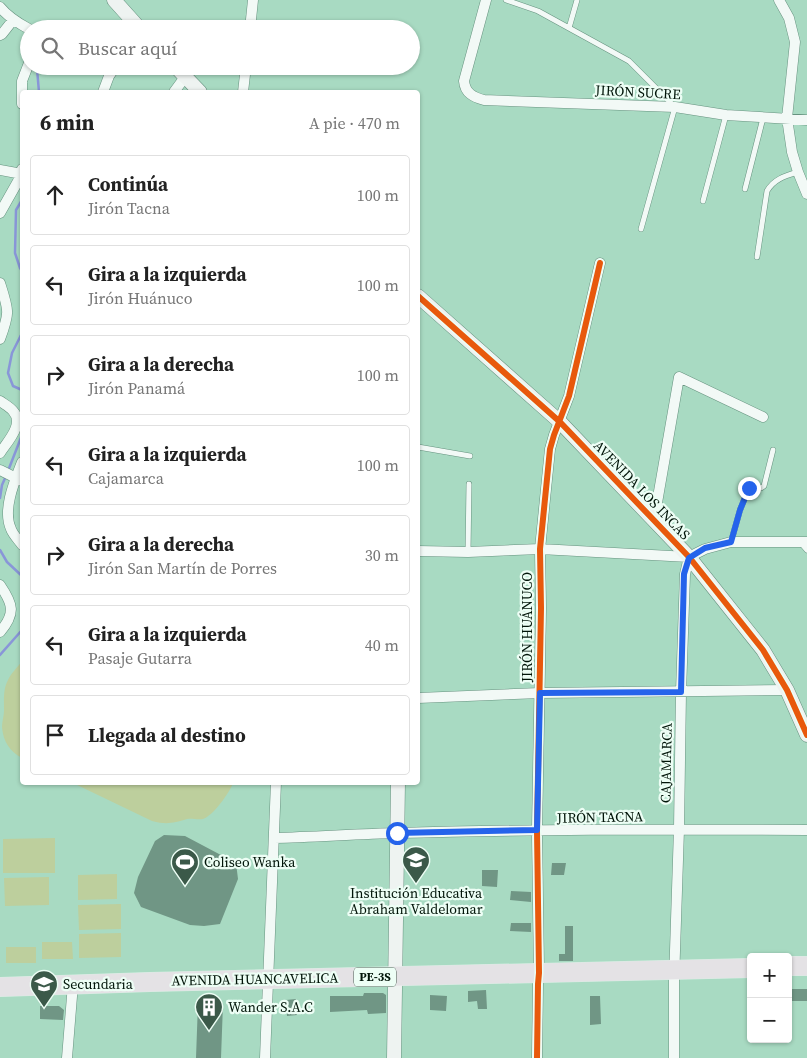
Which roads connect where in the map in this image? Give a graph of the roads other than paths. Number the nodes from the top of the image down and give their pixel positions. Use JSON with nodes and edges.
{"nodes":[{"id":1,"x":114,"y":0,"type":"edge"},
{"id":2,"x":253,"y":0,"type":"edge"},
{"id":3,"x":486,"y":0,"type":"edge"},
{"id":4,"x":506,"y":0,"type":"edge"},
{"id":5,"x":577,"y":0,"type":"edge"},
{"id":6,"x":779,"y":0,"type":"edge"},
{"id":7,"x":0,"y":7,"type":"edge"},
{"id":8,"x":13,"y":20,"type":"junction"},
{"id":9,"x":132,"y":20,"type":"edge"},
{"id":10,"x":251,"y":20,"type":"edge"},
{"id":11,"x":20,"y":24,"type":"edge"},
{"id":12,"x":569,"y":28,"type":"junction"},
{"id":13,"x":0,"y":35,"type":"edge"},
{"id":14,"x":24,"y":75,"type":"edge"},
{"id":15,"x":110,"y":75,"type":"edge"},
{"id":16,"x":245,"y":75,"type":"edge"},
{"id":17,"x":185,"y":77,"type":"joint"},
{"id":18,"x":22,"y":90,"type":"edge"},
{"id":19,"x":104,"y":90,"type":"edge"},
{"id":20,"x":175,"y":90,"type":"edge"},
{"id":21,"x":198,"y":90,"type":"edge"},
{"id":22,"x":243,"y":90,"type":"edge"},
{"id":23,"x":675,"y":107,"type":"junction"},
{"id":24,"x":726,"y":115,"type":"junction"},
{"id":25,"x":763,"y":117,"type":"junction"},
{"id":26,"x":787,"y":118,"type":"junction"},
{"id":27,"x":807,"y":120,"type":"edge"},
{"id":28,"x":0,"y":170,"type":"edge"},
{"id":29,"x":20,"y":172,"type":"edge"},
{"id":30,"x":798,"y":172,"type":"junction"},
{"id":31,"x":20,"y":176,"type":"edge"},
{"id":32,"x":745,"y":189,"type":"dead end"},
{"id":33,"x":807,"y":194,"type":"edge"},
{"id":34,"x":703,"y":201,"type":"dead end"},
{"id":35,"x":0,"y":213,"type":"edge"},
{"id":36,"x":641,"y":229,"type":"dead end"},
{"id":37,"x":757,"y":256,"type":"dead end"},
{"id":38,"x":600,"y":263,"type":"dead end"},
{"id":39,"x":0,"y":284,"type":"edge"},
{"id":40,"x":420,"y":298,"type":"edge"},
{"id":41,"x":0,"y":339,"type":"edge"},
{"id":42,"x":0,"y":401,"type":"edge"},
{"id":43,"x":763,"y":417,"type":"dead end"},
{"id":44,"x":560,"y":422,"type":"junction"},
{"id":45,"x":420,"y":447,"type":"edge"},
{"id":46,"x":773,"y":450,"type":"dead end"},
{"id":47,"x":0,"y":453,"type":"edge"},
{"id":48,"x":470,"y":456,"type":"dead end"},
{"id":49,"x":0,"y":470,"type":"edge"},
{"id":50,"x":17,"y":478,"type":"edge"},
{"id":51,"x":469,"y":484,"type":"dead end"},
{"id":52,"x":654,"y":520,"type":"junction"},
{"id":53,"x":20,"y":542,"type":"edge"},
{"id":54,"x":731,"y":542,"type":"junction"},
{"id":55,"x":805,"y":545,"type":"edge"},
{"id":56,"x":540,"y":549,"type":"junction"},
{"id":57,"x":420,"y":551,"type":"edge"},
{"id":58,"x":468,"y":552,"type":"junction"},
{"id":59,"x":689,"y":558,"type":"junction"},
{"id":60,"x":0,"y":585,"type":"edge"},
{"id":61,"x":0,"y":632,"type":"edge"},
{"id":62,"x":787,"y":690,"type":"junction"},
{"id":63,"x":681,"y":692,"type":"junction"},
{"id":64,"x":540,"y":693,"type":"junction"},
{"id":65,"x":420,"y":698,"type":"edge"},
{"id":66,"x":807,"y":735,"type":"edge"},
{"id":67,"x":276,"y":785,"type":"edge"},
{"id":68,"x":398,"y":785,"type":"edge"},
{"id":69,"x":679,"y":829,"type":"junction"},
{"id":70,"x":537,"y":830,"type":"junction"},
{"id":71,"x":807,"y":830,"type":"edge"},
{"id":72,"x":397,"y":833,"type":"junction"},
{"id":73,"x":274,"y":838,"type":"junction"},
{"id":74,"x":792,"y":966,"type":"edge"},
{"id":75,"x":807,"y":966,"type":"edge"},
{"id":76,"x":747,"y":968,"type":"edge"},
{"id":77,"x":674,"y":975,"type":"junction"},
{"id":78,"x":538,"y":978,"type":"junction"},
{"id":79,"x":792,"y":978,"type":"edge"},
{"id":80,"x":807,"y":978,"type":"edge"},
{"id":81,"x":747,"y":979,"type":"edge"},
{"id":82,"x":395,"y":982,"type":"junction"},
{"id":83,"x":268,"y":984,"type":"junction"},
{"id":84,"x":0,"y":987,"type":"edge"},
{"id":85,"x":72,"y":990,"type":"junction"},
{"id":86,"x":0,"y":997,"type":"edge"},
{"id":87,"x":67,"y":1058,"type":"edge"},
{"id":88,"x":265,"y":1058,"type":"edge"},
{"id":89,"x":394,"y":1058,"type":"edge"},
{"id":90,"x":537,"y":1058,"type":"edge"},
{"id":91,"x":674,"y":1058,"type":"edge"}],
"edges":[{"from":1,"to":9,"type":"street"},
{"from":2,"to":10,"type":"street"},
{"from":3,"to":23,"type":"street","name":"JIRÓN SUCRE"},
{"from":4,"to":12,"type":"lane"},
{"from":5,"to":12,"type":"lane"},
{"from":6,"to":26,"type":"street"},
{"from":7,"to":8,"type":"street"},
{"from":8,"to":11,"type":"street"},
{"from":8,"to":13,"type":"street"},
{"from":12,"to":23,"type":"lane"},
{"from":14,"to":18,"type":"street"},
{"from":15,"to":19,"type":"street"},
{"from":16,"to":22,"type":"street"},
{"from":17,"to":20,"type":"street"},
{"from":17,"to":21,"type":"street"},
{"from":23,"to":24,"type":"street","name":"JIRÓN SUCRE"},
{"from":23,"to":36,"type":"lane"},
{"from":24,"to":25,"type":"street","name":"JIRÓN SUCRE"},
{"from":24,"to":34,"type":"lane"},
{"from":25,"to":26,"type":"street","name":"JIRÓN SUCRE"},
{"from":25,"to":32,"type":"lane"},
{"from":26,"to":27,"type":"street","name":"JIRÓN SUCRE"},
{"from":26,"to":30,"type":"street"},
{"from":28,"to":29,"type":"street"},
{"from":30,"to":33,"type":"street"},
{"from":30,"to":37,"type":"lane"},
{"from":31,"to":35,"type":"street"},
{"from":38,"to":44,"type":"street","name":"JIRÓN HUÁNUCO"},
{"from":39,"to":41,"type":"street"},
{"from":40,"to":44,"type":"street","name":"AVENIDA LOS INCAS"},
{"from":42,"to":47,"type":"street"},
{"from":43,"to":52,"type":"street"},
{"from":44,"to":52,"type":"street","name":"AVENIDA LOS INCAS"},
{"from":44,"to":56,"type":"street","name":"JIRÓN HUÁNUCO"},
{"from":45,"to":48,"type":"lane"},
{"from":46,"to":54,"type":"lane"},
{"from":49,"to":50,"type":"street"},
{"from":50,"to":53,"type":"street"},
{"from":51,"to":58,"type":"lane"},
{"from":52,"to":59,"type":"street","name":"AVENIDA LOS INCAS"},
{"from":54,"to":55,"type":"street"},
{"from":54,"to":59,"type":"street"},
{"from":56,"to":58,"type":"street"},
{"from":56,"to":59,"type":"street"},
{"from":56,"to":64,"type":"street","name":"JIRÓN HUÁNUCO"},
{"from":57,"to":58,"type":"street"},
{"from":59,"to":62,"type":"street","name":"AVENIDA LOS INCAS"},
{"from":59,"to":63,"type":"street","name":"CAJAMARCA"},
{"from":60,"to":61,"type":"street"},
{"from":62,"to":63,"type":"street"},
{"from":62,"to":66,"type":"street","name":"AVENIDA LOS INCAS"},
{"from":63,"to":64,"type":"street"},
{"from":63,"to":69,"type":"street","name":"CAJAMARCA"},
{"from":64,"to":65,"type":"street"},
{"from":64,"to":70,"type":"street","name":"JIRÓN HUÁNUCO"},
{"from":67,"to":73,"type":"street"},
{"from":68,"to":72,"type":"street"},
{"from":69,"to":70,"type":"street","name":"JIRÓN TACNA"},
{"from":69,"to":71,"type":"street","name":"JIRÓN TACNA"},
{"from":69,"to":77,"type":"street","name":"CAJAMARCA"},
{"from":70,"to":72,"type":"street","name":"JIRÓN TACNA"},
{"from":70,"to":78,"type":"street","name":"JIRÓN HUÁNUCO"},
{"from":72,"to":73,"type":"street","name":"JIRÓN TACNA"},
{"from":72,"to":82,"type":"street"},
{"from":73,"to":83,"type":"street"},
{"from":74,"to":75,"type":"highway"},
{"from":76,"to":77,"type":"highway","name":"AVENIDA HUANCAVELICA","number":"PE-3S"},
{"from":77,"to":78,"type":"highway","name":"AVENIDA HUANCAVELICA","number":"PE-3S"},
{"from":77,"to":81,"type":"highway","name":"AVENIDA HUANCAVELICA","number":"PE-3S"},
{"from":77,"to":91,"type":"street","name":"CAJAMARCA"},
{"from":78,"to":82,"type":"highway","name":"AVENIDA HUANCAVELICA","number":"PE-3S"},
{"from":78,"to":90,"type":"street","name":"JIRÓN HUÁNUCO"},
{"from":79,"to":80,"type":"highway"},
{"from":82,"to":83,"type":"highway","name":"AVENIDA HUANCAVELICA","number":"PE-3S"},
{"from":82,"to":89,"type":"street"},
{"from":83,"to":85,"type":"highway","name":"AVENIDA HUANCAVELICA","number":"PE-3S"},
{"from":83,"to":88,"type":"street"},
{"from":84,"to":85,"type":"highway","name":"AVENIDA HUANCAVELICA","number":"PE-3S"},
{"from":85,"to":86,"type":"highway","name":"AVENIDA HUANCAVELICA","number":"PE-3S"},
{"from":85,"to":87,"type":"street"}]}
